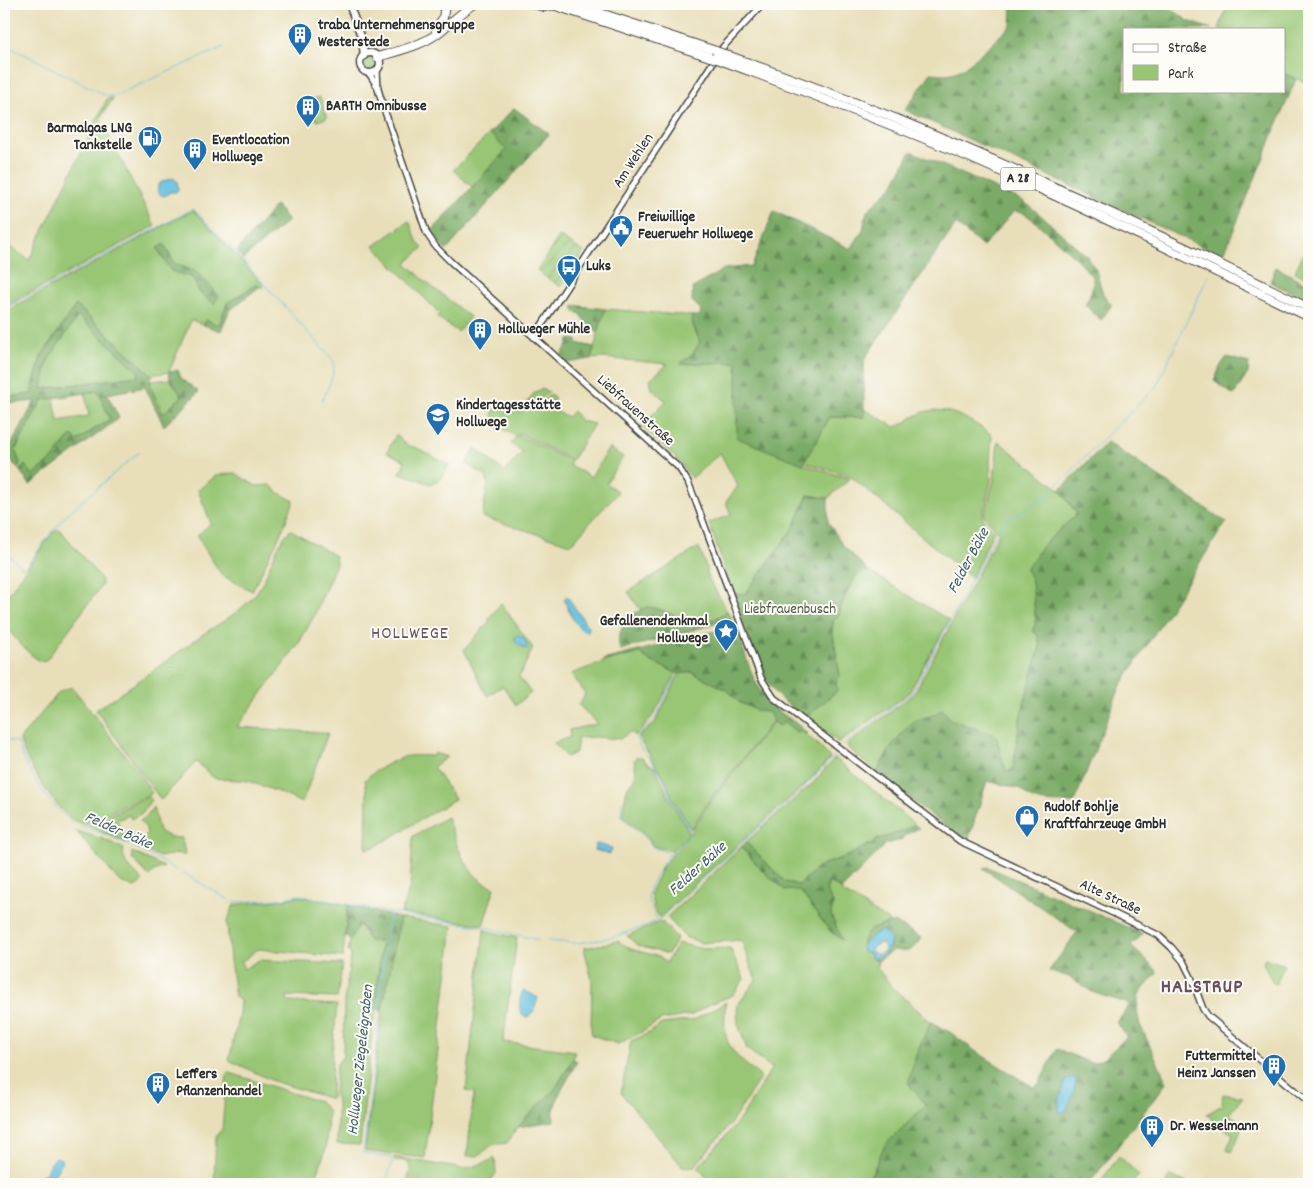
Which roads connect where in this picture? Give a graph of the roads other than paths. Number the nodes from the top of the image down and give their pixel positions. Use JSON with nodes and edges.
{"nodes":[{"id":1,"x":349,"y":4,"type":"edge"},
{"id":2,"x":445,"y":4,"type":"edge"},
{"id":3,"x":475,"y":4,"type":"edge"},
{"id":4,"x":534,"y":4,"type":"edge"},
{"id":5,"x":552,"y":4,"type":"edge"},
{"id":6,"x":573,"y":4,"type":"edge"},
{"id":7,"x":762,"y":4,"type":"edge"},
{"id":8,"x":362,"y":39,"type":"junction"},
{"id":9,"x":428,"y":39,"type":"junction"},
{"id":10,"x":713,"y":54,"type":"junction"},
{"id":11,"x":364,"y":56,"type":"junction"},
{"id":12,"x":722,"y":57,"type":"junction"},
{"id":13,"x":376,"y":61,"type":"junction"},
{"id":14,"x":369,"y":73,"type":"junction"},
{"id":15,"x":378,"y":89,"type":"junction"},
{"id":16,"x":1309,"y":308,"type":"edge"},
{"id":17,"x":1309,"y":317,"type":"edge"},
{"id":18,"x":534,"y":337,"type":"junction"},
{"id":19,"x":857,"y":764,"type":"joint"},
{"id":20,"x":1309,"y":1102,"type":"edge"}],
"edges":[{"from":1,"to":8,"type":"main road","name":"Liebfrauenstraße"},
{"from":2,"to":9,"type":"highway"},
{"from":3,"to":9,"type":"highway"},
{"from":4,"to":5,"type":"highway"},
{"from":5,"to":10,"type":"highway","number":"A 28"},
{"from":6,"to":10,"type":"highway","number":"A 28"},
{"from":7,"to":18,"type":"street","name":"Am Wehlen"},
{"from":8,"to":11,"type":"main road","name":"Liebfrauenstraße"},
{"from":8,"to":13,"type":"main road","name":"Liebfrauenstraße"},
{"from":9,"to":13,"type":"highway"},
{"from":10,"to":12,"type":"highway","number":"A 28","bridge":true},
{"from":11,"to":13,"type":"main road"},
{"from":11,"to":14,"type":"main road","name":"Liebfrauenstraße"},
{"from":12,"to":16,"type":"highway","number":"A 28"},
{"from":12,"to":17,"type":"highway","number":"A 28"},
{"from":13,"to":14,"type":"main road"},
{"from":13,"to":15,"type":"street","name":"Liebfrauenstraße"},
{"from":14,"to":15,"type":"street","name":"Liebfrauenstraße"},
{"from":15,"to":18,"type":"street","name":"Liebfrauenstraße"},
{"from":18,"to":19,"type":"street","name":"Liebfrauenstraße"},
{"from":19,"to":20,"type":"street","name":"Alte Straße"}]}
